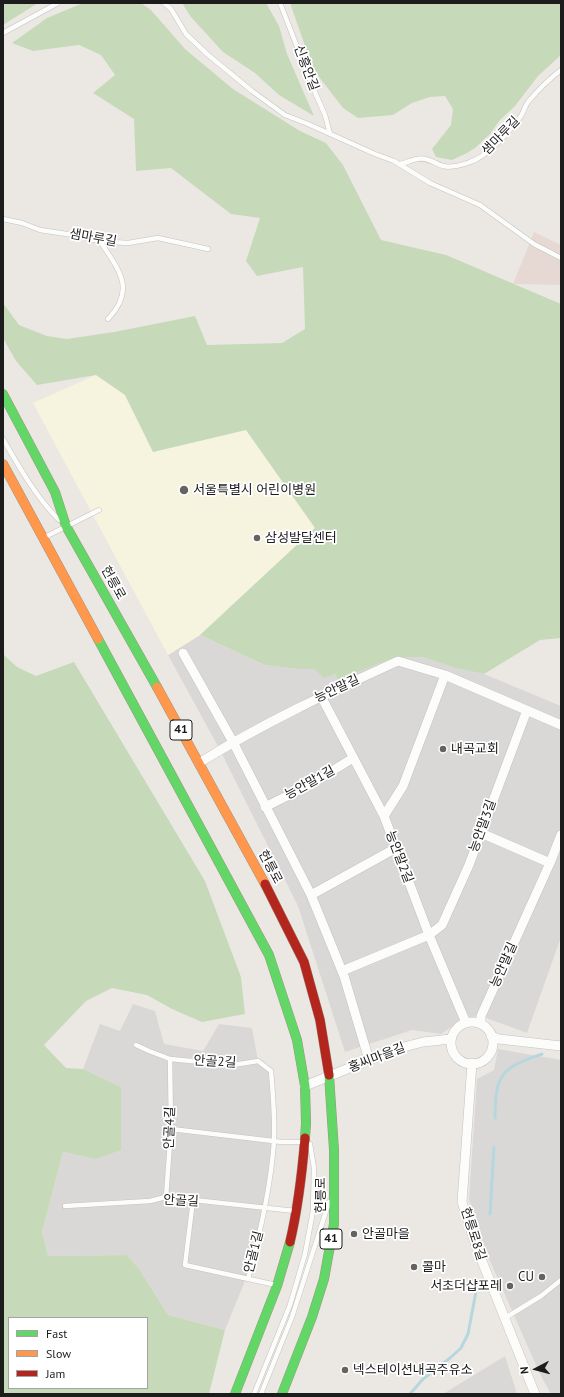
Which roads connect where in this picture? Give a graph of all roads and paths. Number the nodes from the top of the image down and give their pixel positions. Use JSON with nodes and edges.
{"nodes":[{"id":1,"x":58,"y":3,"type":"edge"},
{"id":2,"x":164,"y":3,"type":"edge"},
{"id":3,"x":280,"y":3,"type":"edge"},
{"id":4,"x":3,"y":33,"type":"edge"},
{"id":5,"x":561,"y":70,"type":"edge"},
{"id":6,"x":330,"y":134,"type":"junction"},
{"id":7,"x":400,"y":164,"type":"junction"},
{"id":8,"x":3,"y":219,"type":"edge"},
{"id":9,"x":100,"y":241,"type":"junction"},
{"id":10,"x":208,"y":250,"type":"dead end"},
{"id":11,"x":561,"y":258,"type":"edge"},
{"id":12,"x":108,"y":319,"type":"dead end"},
{"id":13,"x":3,"y":394,"type":"edge"},
{"id":14,"x":3,"y":439,"type":"edge"},
{"id":15,"x":3,"y":464,"type":"edge"},
{"id":16,"x":99,"y":510,"type":"dead end"},
{"id":17,"x":66,"y":526,"type":"junction"},
{"id":18,"x":44,"y":538,"type":"junction"},
{"id":19,"x":183,"y":653,"type":"dead end"},
{"id":20,"x":446,"y":676,"type":"junction"},
{"id":21,"x":321,"y":696,"type":"junction"},
{"id":22,"x":527,"y":710,"type":"junction"},
{"id":23,"x":561,"y":725,"type":"edge"},
{"id":24,"x":233,"y":742,"type":"junction"},
{"id":25,"x":353,"y":758,"type":"junction"},
{"id":26,"x":200,"y":763,"type":"junction"},
{"id":27,"x":265,"y":807,"type":"junction"},
{"id":28,"x":384,"y":816,"type":"junction"},
{"id":29,"x":480,"y":833,"type":"junction"},
{"id":30,"x":561,"y":835,"type":"edge"},
{"id":31,"x":396,"y":848,"type":"junction"},
{"id":32,"x":550,"y":862,"type":"junction"},
{"id":33,"x":311,"y":895,"type":"junction"},
{"id":34,"x":429,"y":935,"type":"junction"},
{"id":35,"x":342,"y":971,"type":"junction"},
{"id":36,"x":466,"y":1022,"type":"junction"},
{"id":37,"x":481,"y":1024,"type":"junction"},
{"id":38,"x":491,"y":1036,"type":"junction"},
{"id":39,"x":451,"y":1039,"type":"junction"},
{"id":40,"x":136,"y":1045,"type":"dead end"},
{"id":41,"x":561,"y":1046,"type":"edge"},
{"id":42,"x":170,"y":1059,"type":"junction"},
{"id":43,"x":369,"y":1060,"type":"junction"},
{"id":44,"x":472,"y":1064,"type":"junction"},
{"id":45,"x":329,"y":1077,"type":"junction"},
{"id":46,"x":305,"y":1086,"type":"junction"},
{"id":47,"x":306,"y":1122,"type":"junction"},
{"id":48,"x":172,"y":1129,"type":"junction"},
{"id":49,"x":274,"y":1141,"type":"junction"},
{"id":50,"x":304,"y":1142,"type":"junction"},
{"id":51,"x":334,"y":1185,"type":"junction"},
{"id":52,"x":166,"y":1197,"type":"junction"},
{"id":53,"x":193,"y":1200,"type":"junction"},
{"id":54,"x":66,"y":1206,"type":"dead end"},
{"id":55,"x":264,"y":1208,"type":"junction"},
{"id":56,"x":297,"y":1211,"type":"junction"},
{"id":57,"x":248,"y":1279,"type":"junction"},
{"id":58,"x":561,"y":1280,"type":"edge"},
{"id":59,"x":277,"y":1286,"type":"junction"},
{"id":60,"x":505,"y":1318,"type":"junction"},
{"id":61,"x":235,"y":1394,"type":"edge"},
{"id":62,"x":254,"y":1394,"type":"edge"},
{"id":63,"x":261,"y":1394,"type":"edge"},
{"id":64,"x":282,"y":1394,"type":"edge"},
{"id":65,"x":535,"y":1394,"type":"edge"}],
"edges":[{"from":1,"to":4,"type":"lane"},
{"from":2,"to":6,"type":"lane"},
{"from":3,"to":6,"type":"lane","name":"신흥안길"},
{"from":5,"to":7,"type":"lane","name":"샘마루길"},
{"from":6,"to":7,"type":"lane"},
{"from":7,"to":11,"type":"lane"},
{"from":8,"to":9,"type":"lane","name":"샘마루길"},
{"from":9,"to":10,"type":"lane","name":"샘마루길"},
{"from":9,"to":12,"type":"lane"},
{"from":13,"to":17,"type":"main road","name":"헌릉로","number":"41"},
{"from":14,"to":17,"type":"lane"},
{"from":15,"to":18,"type":"main road","name":"헌릉로","number":"41"},
{"from":16,"to":17,"type":"lane"},
{"from":17,"to":18,"type":"lane"},
{"from":17,"to":26,"type":"main road","name":"헌릉로","number":"41"},
{"from":18,"to":46,"type":"main road","name":"헌릉로","number":"41"},
{"from":19,"to":24,"type":"street"},
{"from":20,"to":21,"type":"street","name":"능안말길"},
{"from":20,"to":22,"type":"street","name":"능안말길"},
{"from":20,"to":28,"type":"street"},
{"from":21,"to":24,"type":"street","name":"능안말길"},
{"from":21,"to":25,"type":"street","name":"능안말2길"},
{"from":22,"to":23,"type":"street","name":"능안말길"},
{"from":22,"to":29,"type":"street","name":"능안말3길"},
{"from":24,"to":26,"type":"street","name":"능안말길"},
{"from":24,"to":27,"type":"street"},
{"from":25,"to":27,"type":"street","name":"능안말1길"},
{"from":25,"to":28,"type":"street","name":"능안말2길"},
{"from":26,"to":45,"type":"main road","name":"헌릉로","number":"41"},
{"from":27,"to":33,"type":"street"},
{"from":28,"to":31,"type":"street","name":"능안말2길"},
{"from":29,"to":32,"type":"street"},
{"from":29,"to":34,"type":"street","name":"능안말3길"},
{"from":30,"to":32,"type":"street","name":"능안말길"},
{"from":31,"to":33,"type":"street"},
{"from":31,"to":34,"type":"street","name":"능안말2길"},
{"from":32,"to":37,"type":"street","name":"능안말길"},
{"from":33,"to":35,"type":"street"},
{"from":34,"to":35,"type":"street"},
{"from":34,"to":36,"type":"street","name":"능안말2길"},
{"from":35,"to":43,"type":"street"},
{"from":36,"to":37,"type":"street"},
{"from":36,"to":39,"type":"street"},
{"from":37,"to":38,"type":"street"},
{"from":38,"to":41,"type":"street"},
{"from":38,"to":44,"type":"street"},
{"from":39,"to":43,"type":"street","name":"홍씨마을길"},
{"from":39,"to":44,"type":"street"},
{"from":40,"to":42,"type":"lane","name":"안골2길"},
{"from":42,"to":48,"type":"lane","name":"안골4길"},
{"from":42,"to":49,"type":"lane","name":"안골2길"},
{"from":43,"to":45,"type":"street","name":"홍씨마을길"},
{"from":44,"to":60,"type":"street","name":"헌릉로8길"},
{"from":45,"to":46,"type":"street","name":"홍씨마을길"},
{"from":45,"to":51,"type":"main road","name":"헌릉로","number":"41"},
{"from":46,"to":47,"type":"main road","name":"헌릉로","number":"41"},
{"from":47,"to":50,"type":"main road","name":"헌릉로","number":"41"},
{"from":47,"to":62,"type":"lane"},
{"from":48,"to":49,"type":"lane"},
{"from":48,"to":52,"type":"lane","name":"안골4길"},
{"from":49,"to":50,"type":"lane"},
{"from":49,"to":55,"type":"lane","name":"안골2길"},
{"from":50,"to":56,"type":"main road","name":"헌릉로","number":"41"},
{"from":51,"to":63,"type":"lane"},
{"from":51,"to":64,"type":"main road","name":"헌릉로","number":"41"},
{"from":52,"to":53,"type":"lane","name":"안골길"},
{"from":52,"to":54,"type":"lane","name":"안골길"},
{"from":53,"to":55,"type":"lane","name":"안골길"},
{"from":53,"to":57,"type":"lane","name":"안골1길"},
{"from":55,"to":56,"type":"lane","name":"안골길"},
{"from":55,"to":57,"type":"lane","name":"안골1길"},
{"from":56,"to":59,"type":"main road","name":"헌릉로","number":"41"},
{"from":57,"to":59,"type":"lane"},
{"from":58,"to":60,"type":"lane"},
{"from":59,"to":61,"type":"main road","name":"헌릉로","number":"41"},
{"from":60,"to":65,"type":"street","name":"헌릉로8길"}]}
